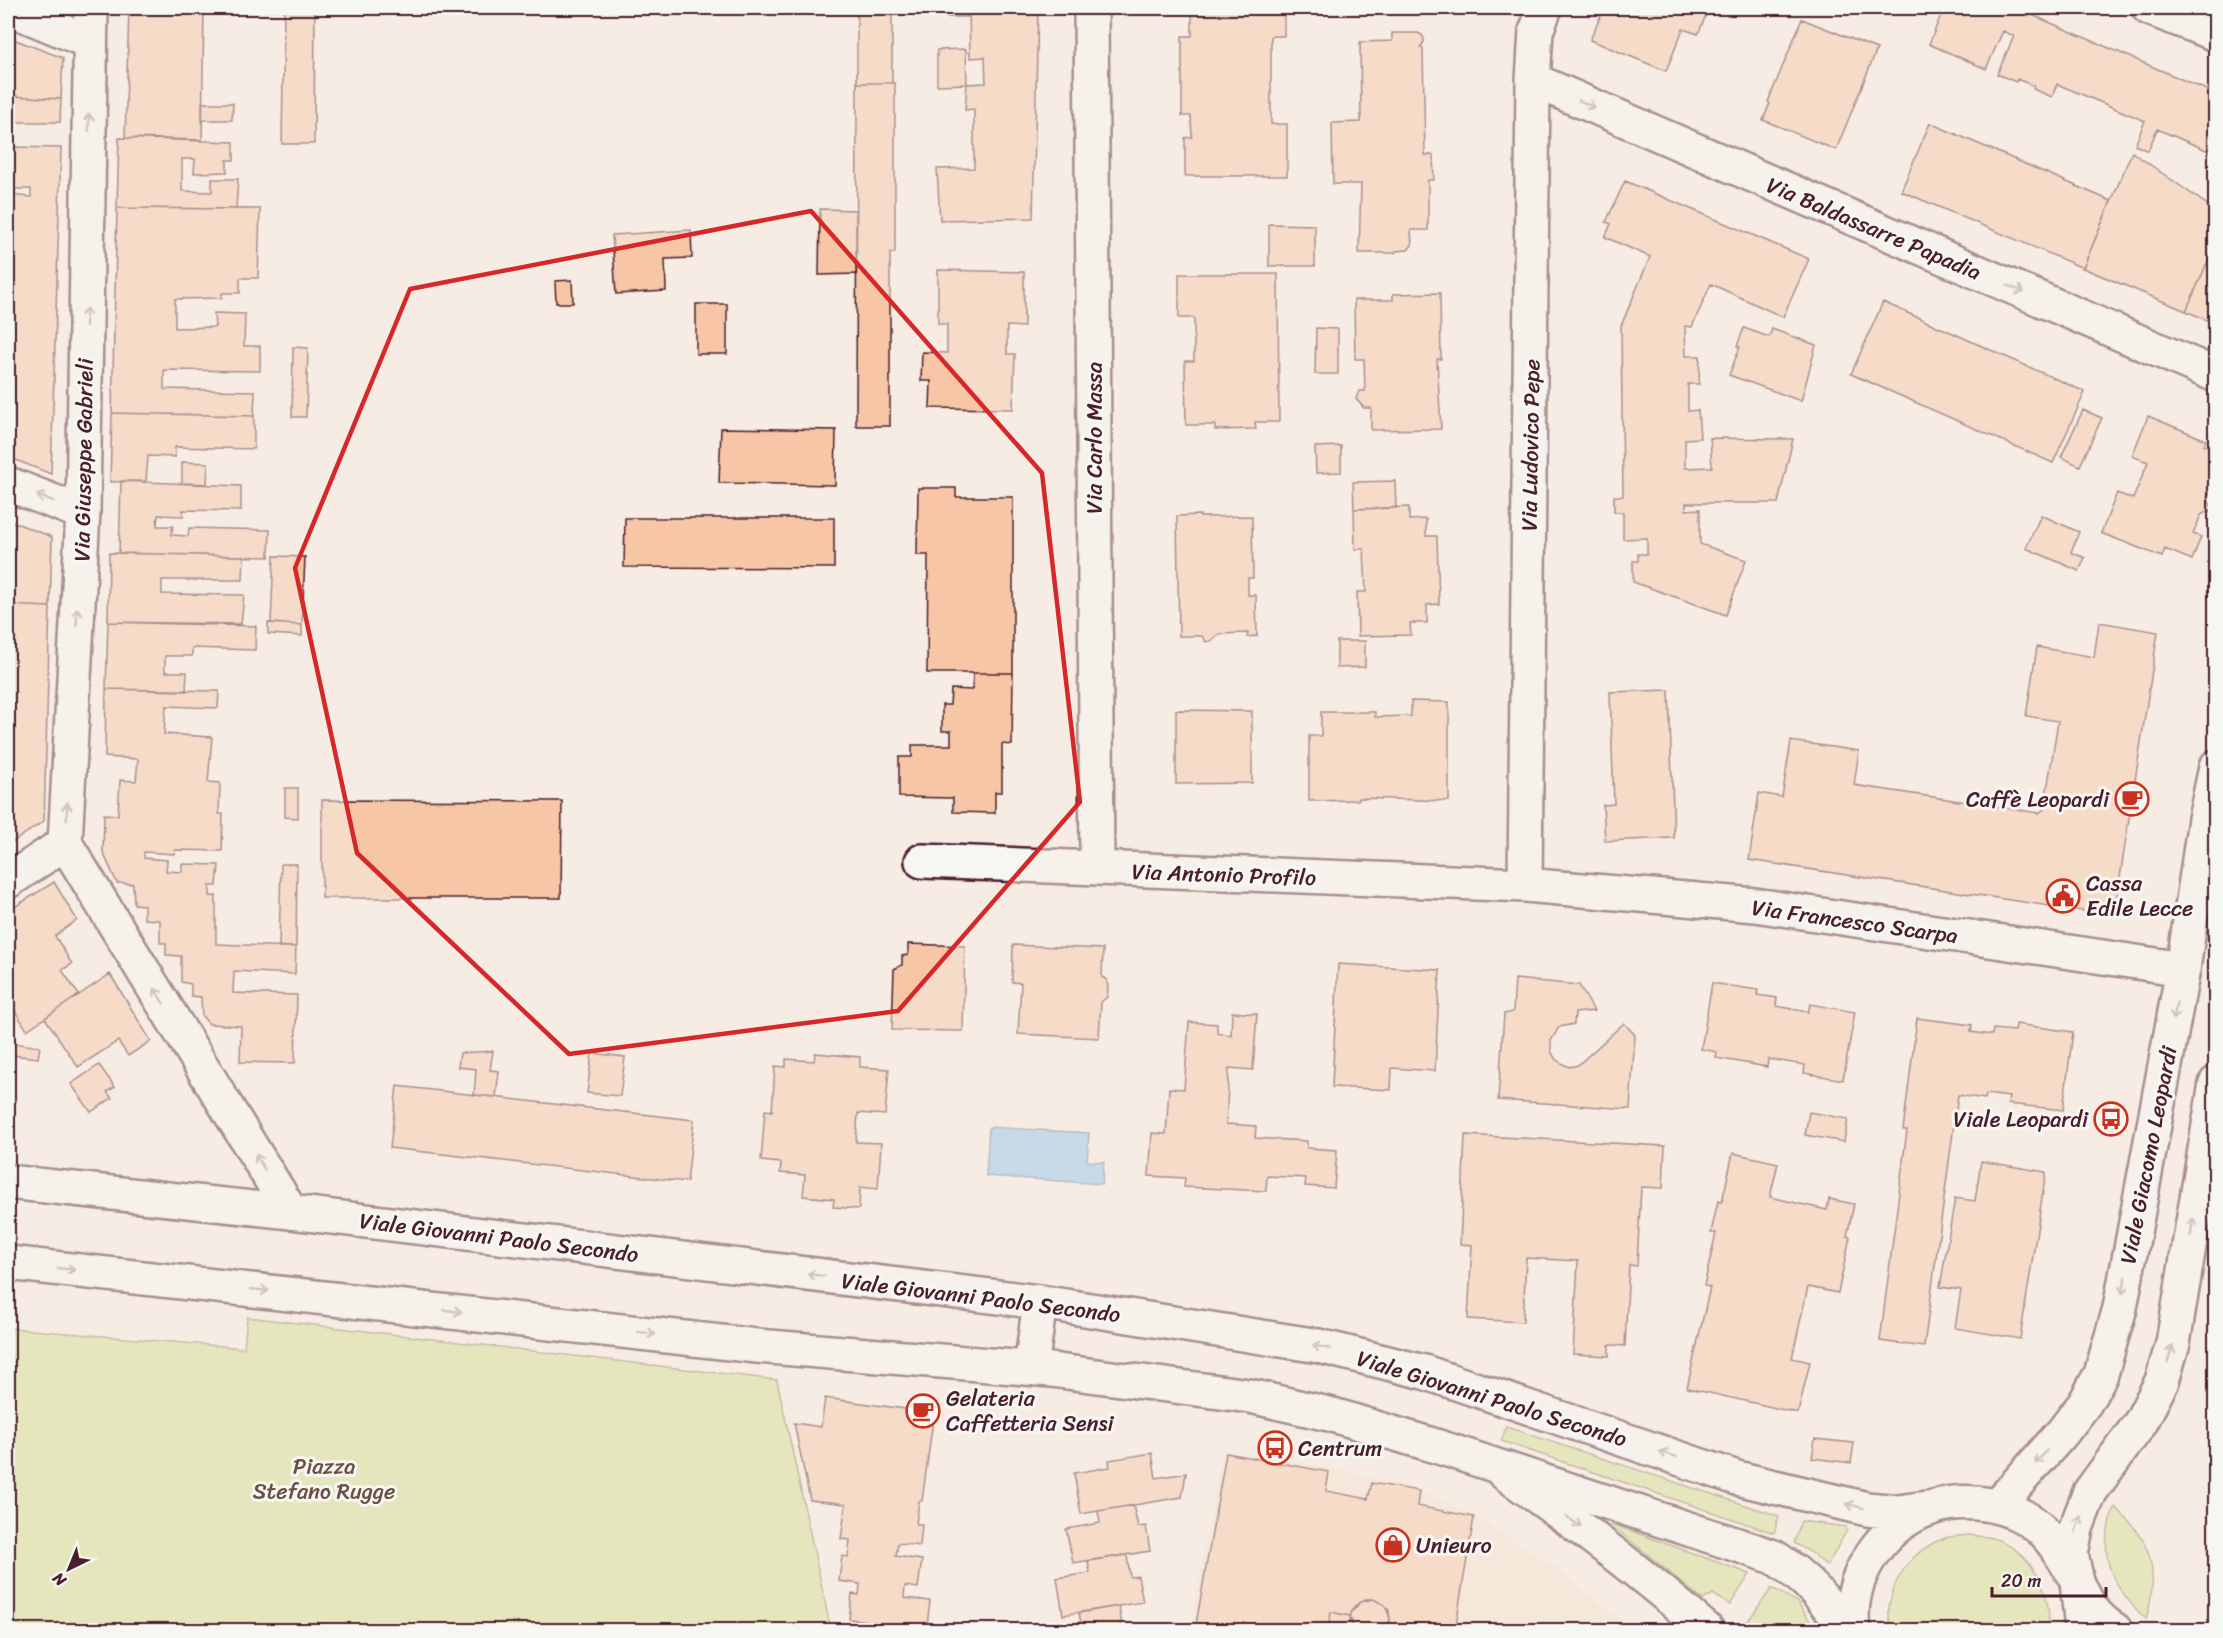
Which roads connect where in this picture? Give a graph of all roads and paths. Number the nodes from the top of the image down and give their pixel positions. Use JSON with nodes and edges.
{"nodes":[{"id":1,"x":91,"y":8,"type":"edge"},
{"id":2,"x":1091,"y":8,"type":"edge"},
{"id":3,"x":1545,"y":8,"type":"edge"},
{"id":4,"x":2150,"y":8,"type":"edge"},
{"id":5,"x":8,"y":9,"type":"edge"},
{"id":6,"x":2216,"y":34,"type":"edge"},
{"id":7,"x":90,"y":42,"type":"junction"},
{"id":8,"x":1533,"y":81,"type":"junction"},
{"id":9,"x":2216,"y":375,"type":"edge"},
{"id":10,"x":8,"y":484,"type":"edge"},
{"id":11,"x":83,"y":513,"type":"junction"},
{"id":12,"x":2216,"y":767,"type":"edge"},
{"id":13,"x":65,"y":843,"type":"junction"},
{"id":14,"x":922,"y":861,"type":"dead end"},
{"id":15,"x":1097,"y":868,"type":"junction"},
{"id":16,"x":8,"y":881,"type":"edge"},
{"id":17,"x":1525,"y":885,"type":"junction"},
{"id":18,"x":2183,"y":969,"type":"junction"},
{"id":19,"x":2216,"y":1083,"type":"edge"},
{"id":20,"x":8,"y":1182,"type":"edge"},
{"id":21,"x":291,"y":1212,"type":"junction"},
{"id":22,"x":8,"y":1263,"type":"edge"},
{"id":23,"x":1040,"y":1302,"type":"junction"},
{"id":24,"x":1031,"y":1368,"type":"junction"},
{"id":25,"x":1492,"y":1464,"type":"junction"},
{"id":26,"x":1997,"y":1506,"type":"junction"},
{"id":27,"x":1934,"y":1507,"type":"junction"},
{"id":28,"x":2078,"y":1581,"type":"junction"},
{"id":29,"x":1707,"y":1630,"type":"edge"},
{"id":30,"x":1845,"y":1630,"type":"edge"},
{"id":31,"x":1853,"y":1630,"type":"edge"},
{"id":32,"x":2082,"y":1630,"type":"edge"},
{"id":33,"x":2115,"y":1630,"type":"edge"}],
"edges":[{"from":1,"to":7,"type":"main road","name":"Via Giuseppe Gabrieli"},
{"from":2,"to":15,"type":"main road","name":"Via Carlo Massa"},
{"from":3,"to":8,"type":"main road","name":"Via Ludovico Pepe"},
{"from":4,"to":6,"type":"main road"},
{"from":5,"to":7,"type":"main road"},
{"from":11,"to":7,"type":"main road","name":"Via Giuseppe Gabrieli","one_way":true},
{"from":8,"to":9,"type":"main road","name":"Via Baldassarre Papadia","one_way":true},
{"from":8,"to":17,"type":"main road","name":"Via Ludovico Pepe"},
{"from":11,"to":10,"type":"main road","one_way":true},
{"from":13,"to":11,"type":"main road","name":"Via Giuseppe Gabrieli","one_way":true},
{"from":12,"to":18,"type":"main road","name":"Viale Giacomo Leopardi"},
{"from":13,"to":16,"type":"main road"},
{"from":21,"to":13,"type":"main road","one_way":true},
{"from":14,"to":15,"type":"main road","name":"Via Antonio Profilo"},
{"from":15,"to":17,"type":"main road","name":"Via Antonio Profilo"},
{"from":17,"to":18,"type":"main road","name":"Via Francesco Scarpa"},
{"from":18,"to":26,"type":"main road","name":"Viale Giacomo Leopardi","one_way":true},
{"from":28,"to":19,"type":"main road","one_way":true},
{"from":20,"to":21,"type":"main road","name":"Viale Giovanni Paolo Secondo"},
{"from":23,"to":21,"type":"main road","name":"Viale Giovanni Paolo Secondo","one_way":true},
{"from":22,"to":24,"type":"main road","one_way":true},
{"from":23,"to":24,"type":"main road"},
{"from":27,"to":23,"type":"main road","name":"Viale Giovanni Paolo Secondo","one_way":true},
{"from":24,"to":25,"type":"main road"},
{"from":25,"to":29,"type":"main road","one_way":true},
{"from":25,"to":30,"type":"main road"},
{"from":26,"to":27,"type":"main road"},
{"from":26,"to":28,"type":"main road"},
{"from":27,"to":31,"type":"main road"},
{"from":28,"to":32,"type":"main road"},
{"from":28,"to":33,"type":"main road"}]}
